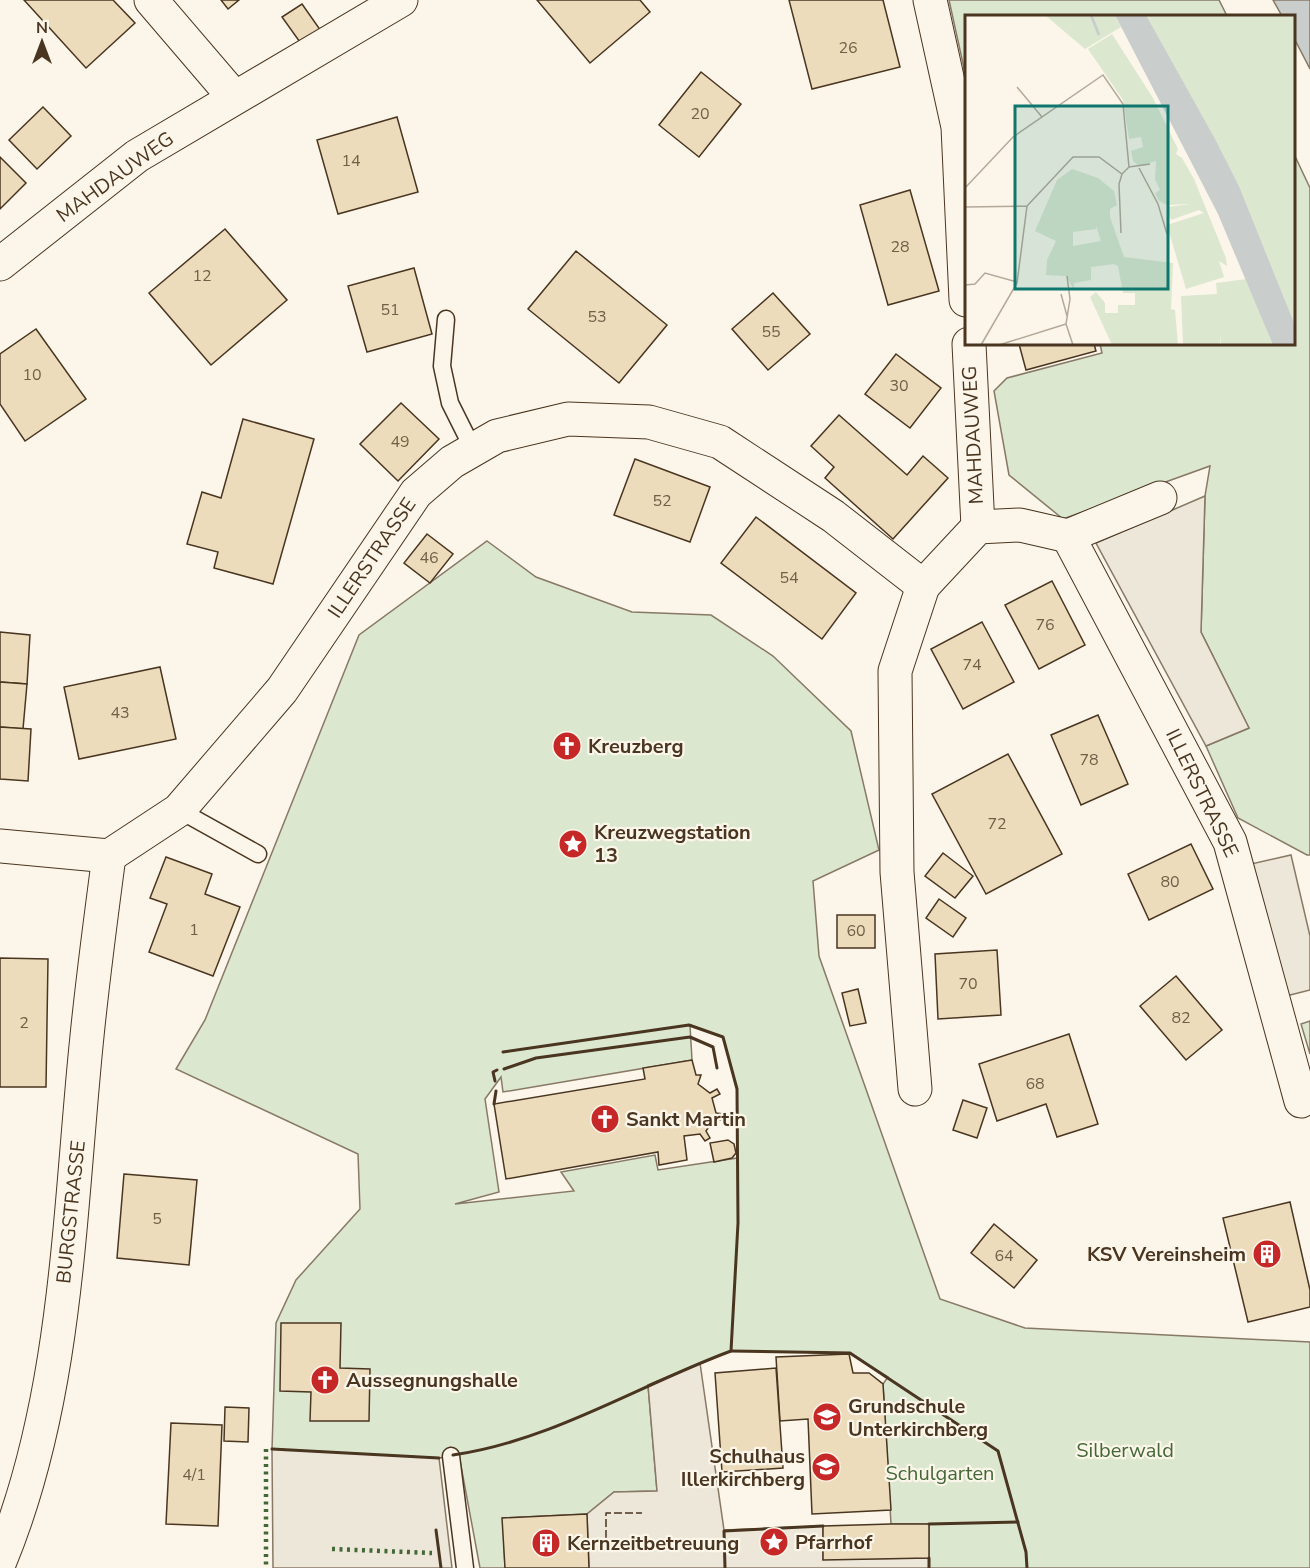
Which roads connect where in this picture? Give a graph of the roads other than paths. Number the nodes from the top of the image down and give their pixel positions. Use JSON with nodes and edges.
{"nodes":[{"id":1,"x":151,"y":0,"type":"edge"},
{"id":2,"x":401,"y":0,"type":"edge"},
{"id":3,"x":930,"y":0,"type":"edge"},
{"id":4,"x":234,"y":97,"type":"junction"},
{"id":5,"x":0,"y":264,"type":"edge"},
{"id":6,"x":965,"y":278,"type":"edge"},
{"id":7,"x":446,"y":319,"type":"dead end"},
{"id":8,"x":969,"y":345,"type":"edge"},
{"id":9,"x":473,"y":449,"type":"junction"},
{"id":10,"x":1161,"y":498,"type":"dead end"},
{"id":11,"x":978,"y":527,"type":"junction"},
{"id":12,"x":1068,"y":536,"type":"junction"},
{"id":13,"x":923,"y":586,"type":"junction"},
{"id":14,"x":179,"y":810,"type":"junction"},
{"id":15,"x":0,"y":846,"type":"edge"},
{"id":16,"x":258,"y":854,"type":"dead end"},
{"id":17,"x":109,"y":856,"type":"junction"},
{"id":18,"x":915,"y":1089,"type":"dead end"},
{"id":19,"x":1301,"y":1101,"type":"dead end"},
{"id":20,"x":451,"y":1456,"type":"dead end"},
{"id":21,"x":8,"y":1508,"type":"edge"},
{"id":22,"x":0,"y":1561,"type":"edge"},
{"id":23,"x":465,"y":1568,"type":"edge"}],
"edges":[{"from":1,"to":4,"type":"street"},
{"from":2,"to":4,"type":"street","name":"MAHDAUWEG"},
{"from":3,"to":6,"type":"street"},
{"from":4,"to":5,"type":"street","name":"MAHDAUWEG"},
{"from":7,"to":9,"type":"lane"},
{"from":8,"to":11,"type":"street","name":"MAHDAUWEG"},
{"from":9,"to":13,"type":"street","name":"ILLERSTRASSE"},
{"from":9,"to":14,"type":"street","name":"ILLERSTRASSE"},
{"from":10,"to":12,"type":"street"},
{"from":11,"to":12,"type":"street"},
{"from":11,"to":13,"type":"street"},
{"from":12,"to":19,"type":"street","name":"ILLERSTRASSE"},
{"from":13,"to":18,"type":"street"},
{"from":14,"to":16,"type":"lane"},
{"from":14,"to":17,"type":"street","name":"ILLERSTRASSE"},
{"from":15,"to":17,"type":"street"},
{"from":17,"to":21,"type":"street","name":"BURGSTRASSE"},
{"from":20,"to":23,"type":"lane"},
{"from":21,"to":22,"type":"street","name":"BURGSTRASSE"}]}
